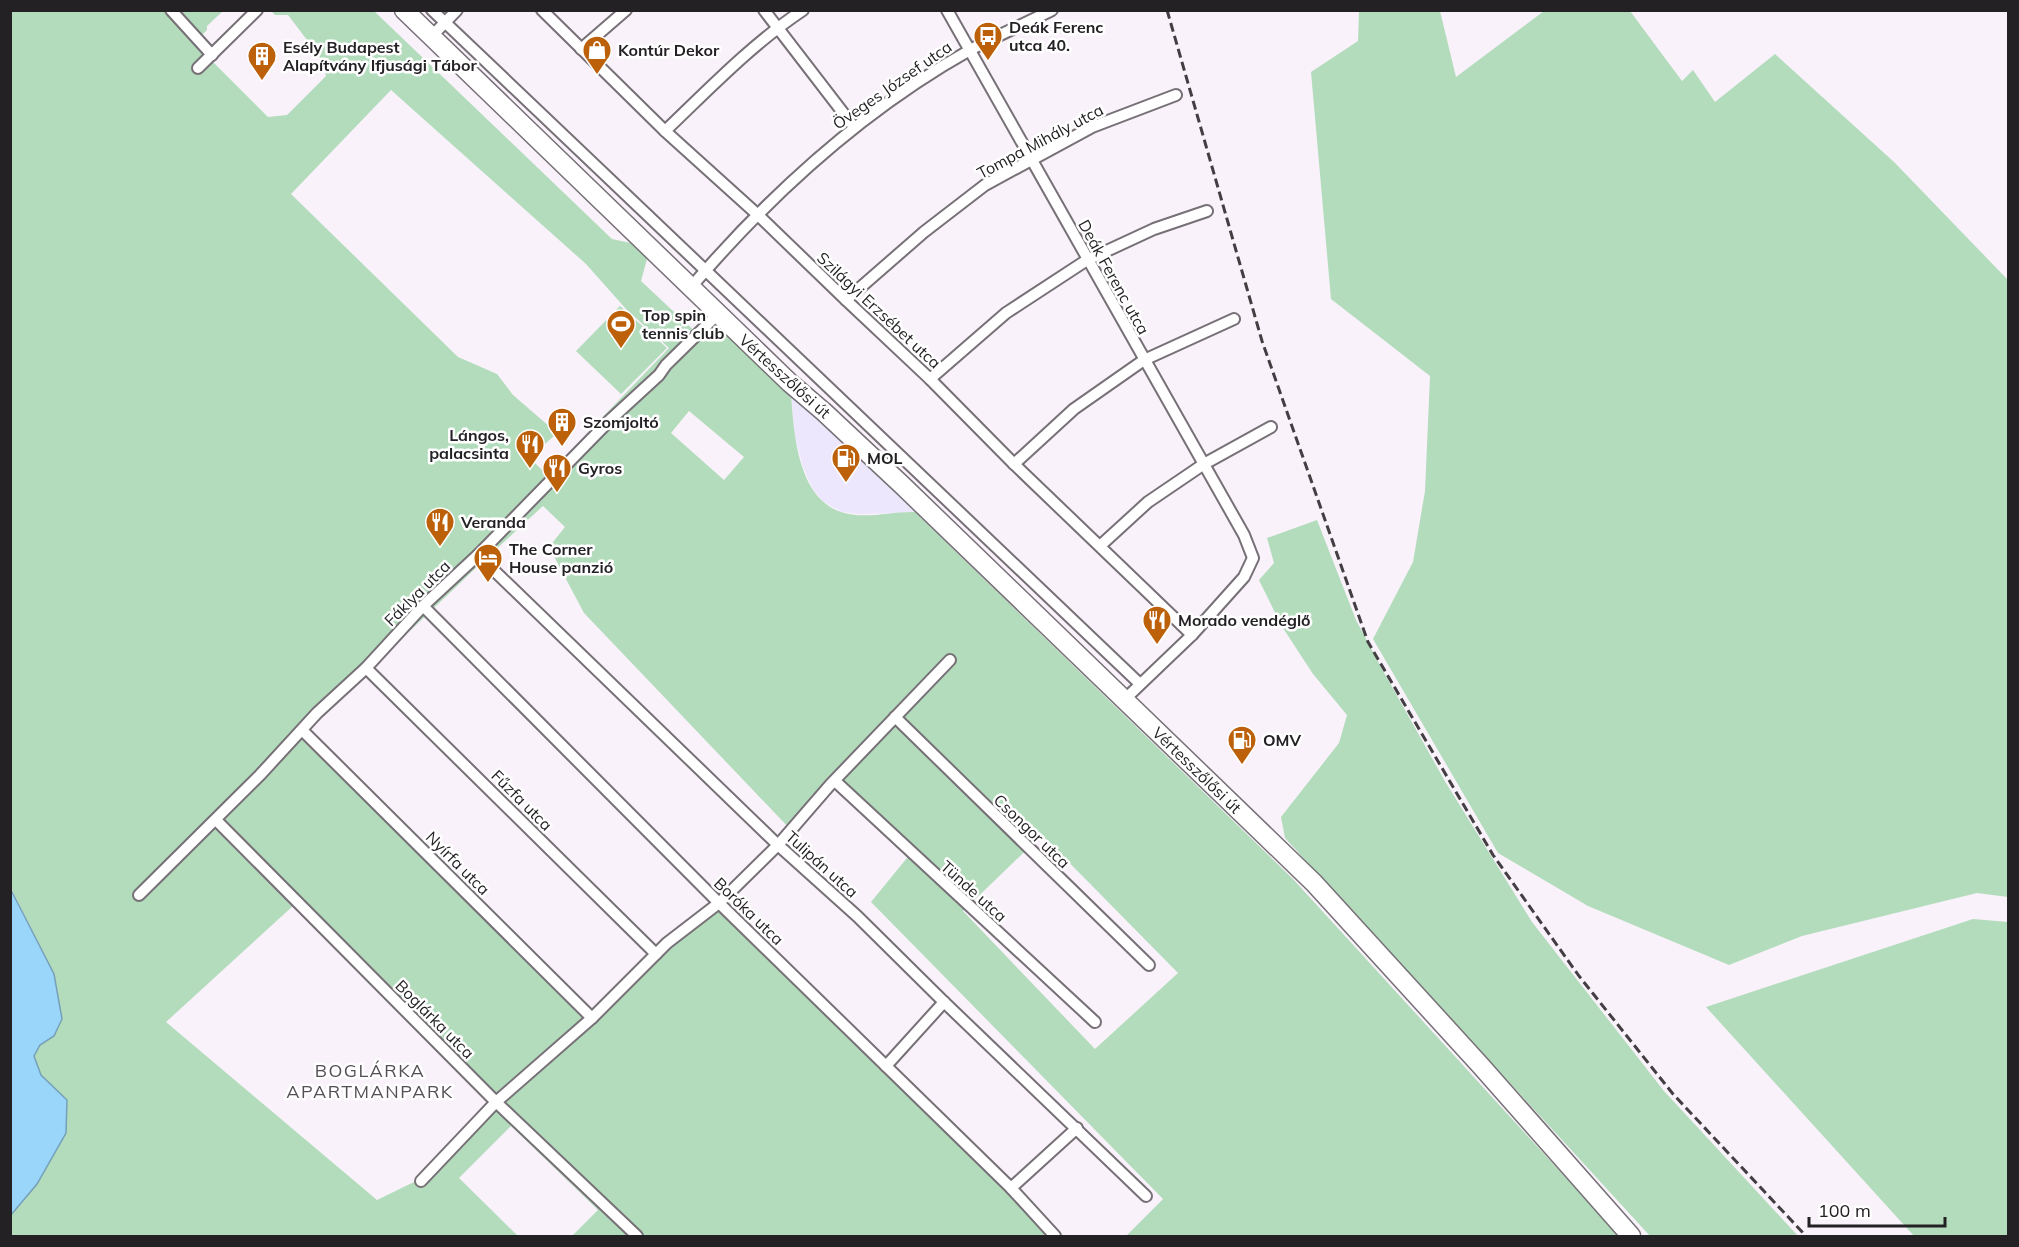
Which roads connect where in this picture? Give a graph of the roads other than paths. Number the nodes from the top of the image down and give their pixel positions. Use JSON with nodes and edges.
{"nodes":[{"id":1,"x":171,"y":10,"type":"edge"},
{"id":2,"x":257,"y":10,"type":"edge"},
{"id":3,"x":404,"y":10,"type":"edge"},
{"id":4,"x":432,"y":10,"type":"edge"},
{"id":5,"x":457,"y":10,"type":"edge"},
{"id":6,"x":542,"y":10,"type":"edge"},
{"id":7,"x":626,"y":10,"type":"edge"},
{"id":8,"x":764,"y":10,"type":"edge"},
{"id":9,"x":803,"y":10,"type":"edge"},
{"id":10,"x":947,"y":10,"type":"edge"},
{"id":11,"x":1052,"y":10,"type":"edge"},
{"id":12,"x":445,"y":23,"type":"junction"},
{"id":13,"x":777,"y":27,"type":"junction"},
{"id":14,"x":431,"y":37,"type":"junction"},
{"id":15,"x":581,"y":49,"type":"junction"},
{"id":16,"x":970,"y":50,"type":"junction"},
{"id":17,"x":212,"y":55,"type":"junction"},
{"id":18,"x":198,"y":69,"type":"dead end"},
{"id":19,"x":1176,"y":94,"type":"dead end"},
{"id":20,"x":854,"y":127,"type":"junction"},
{"id":21,"x":665,"y":131,"type":"junction"},
{"id":22,"x":1032,"y":159,"type":"junction"},
{"id":23,"x":1207,"y":211,"type":"dead end"},
{"id":24,"x":758,"y":215,"type":"junction"},
{"id":25,"x":1087,"y":260,"type":"junction"},
{"id":26,"x":705,"y":270,"type":"junction"},
{"id":27,"x":692,"y":286,"type":"junction"},
{"id":28,"x":846,"y":300,"type":"junction"},
{"id":29,"x":718,"y":314,"type":"junction"},
{"id":30,"x":1234,"y":319,"type":"dead end"},
{"id":31,"x":1143,"y":360,"type":"junction"},
{"id":32,"x":930,"y":379,"type":"junction"},
{"id":33,"x":1271,"y":427,"type":"dead end"},
{"id":34,"x":1014,"y":464,"type":"junction"},
{"id":35,"x":1204,"y":464,"type":"junction"},
{"id":36,"x":1101,"y":545,"type":"junction"},
{"id":37,"x":478,"y":555,"type":"junction"},
{"id":38,"x":1052,"y":600,"type":"junction"},
{"id":39,"x":423,"y":606,"type":"junction"},
{"id":40,"x":1037,"y":616,"type":"junction"},
{"id":41,"x":1192,"y":635,"type":"junction"},
{"id":42,"x":950,"y":660,"type":"dead end"},
{"id":43,"x":366,"y":668,"type":"junction"},
{"id":44,"x":1140,"y":684,"type":"junction"},
{"id":45,"x":1124,"y":700,"type":"junction"},
{"id":46,"x":895,"y":717,"type":"junction"},
{"id":47,"x":302,"y":730,"type":"junction"},
{"id":48,"x":835,"y":781,"type":"junction"},
{"id":49,"x":216,"y":820,"type":"junction"},
{"id":50,"x":778,"y":845,"type":"junction"},
{"id":51,"x":139,"y":895,"type":"dead end"},
{"id":52,"x":719,"y":903,"type":"junction"},
{"id":53,"x":656,"y":954,"type":"junction"},
{"id":54,"x":1149,"y":965,"type":"dead end"},
{"id":55,"x":944,"y":1002,"type":"junction"},
{"id":56,"x":592,"y":1018,"type":"junction"},
{"id":57,"x":1095,"y":1022,"type":"dead end"},
{"id":58,"x":886,"y":1066,"type":"junction"},
{"id":59,"x":496,"y":1102,"type":"junction"},
{"id":60,"x":1077,"y":1128,"type":"junction"},
{"id":61,"x":421,"y":1181,"type":"dead end"},
{"id":62,"x":1011,"y":1188,"type":"junction"},
{"id":63,"x":1146,"y":1196,"type":"dead end"},
{"id":64,"x":1625,"y":1235,"type":"edge"},
{"id":65,"x":637,"y":1236,"type":"edge"},
{"id":66,"x":1055,"y":1236,"type":"edge"}],
"edges":[{"from":1,"to":17,"type":"street"},
{"from":2,"to":17,"type":"street"},
{"from":3,"to":14,"type":"main road","name":"Vértesszőlősi út"},
{"from":4,"to":12,"type":"street","name":"Vértesszőlősi út"},
{"from":5,"to":12,"type":"street"},
{"from":6,"to":15,"type":"street","name":"Szilágyi Erzsébet utca"},
{"from":7,"to":15,"type":"street"},
{"from":8,"to":13,"type":"street"},
{"from":9,"to":13,"type":"street"},
{"from":10,"to":16,"type":"street","name":"Deák Ferenc utca"},
{"from":11,"to":16,"type":"street","name":"Öveges József utca"},
{"from":12,"to":14,"type":"street"},
{"from":12,"to":26,"type":"street","name":"Vértesszőlősi út"},
{"from":13,"to":20,"type":"street"},
{"from":13,"to":21,"type":"street"},
{"from":14,"to":27,"type":"main road","name":"Vértesszőlősi út"},
{"from":15,"to":21,"type":"street","name":"Szilágyi Erzsébet utca"},
{"from":16,"to":20,"type":"street","name":"Öveges József utca"},
{"from":16,"to":22,"type":"street","name":"Deák Ferenc utca"},
{"from":17,"to":18,"type":"street"},
{"from":19,"to":22,"type":"street","name":"Tompa Mihály utca"},
{"from":20,"to":24,"type":"street","name":"Öveges József utca"},
{"from":21,"to":24,"type":"street","name":"Szilágyi Erzsébet utca"},
{"from":22,"to":25,"type":"street","name":"Deák Ferenc utca"},
{"from":22,"to":28,"type":"street","name":"Tompa Mihály utca"},
{"from":23,"to":25,"type":"street"},
{"from":24,"to":26,"type":"street","name":"Öveges József utca"},
{"from":24,"to":28,"type":"street","name":"Szilágyi Erzsébet utca"},
{"from":25,"to":31,"type":"street","name":"Deák Ferenc utca"},
{"from":25,"to":32,"type":"street"},
{"from":26,"to":27,"type":"street","name":"Öveges József utca"},
{"from":26,"to":38,"type":"street","name":"Vértesszőlősi út"},
{"from":27,"to":29,"type":"main road","name":"Vértesszőlősi út"},
{"from":28,"to":32,"type":"street","name":"Szilágyi Erzsébet utca"},
{"from":29,"to":37,"type":"street","name":"Fáklya utca"},
{"from":29,"to":40,"type":"main road","name":"Vértesszőlősi út"},
{"from":30,"to":31,"type":"street"},
{"from":31,"to":34,"type":"street"},
{"from":31,"to":35,"type":"street","name":"Deák Ferenc utca"},
{"from":32,"to":34,"type":"street","name":"Szilágyi Erzsébet utca"},
{"from":33,"to":35,"type":"street"},
{"from":34,"to":36,"type":"street","name":"Szilágyi Erzsébet utca"},
{"from":35,"to":36,"type":"street"},
{"from":35,"to":41,"type":"street","name":"Deák Ferenc utca"},
{"from":36,"to":41,"type":"street","name":"Szilágyi Erzsébet utca"},
{"from":37,"to":39,"type":"street","name":"Fáklya utca"},
{"from":37,"to":50,"type":"street","name":"Tulipán utca"},
{"from":38,"to":40,"type":"street"},
{"from":38,"to":44,"type":"street","name":"Vértesszőlősi út"},
{"from":39,"to":43,"type":"street","name":"Fáklya utca"},
{"from":39,"to":52,"type":"street","name":"Boróka utca"},
{"from":40,"to":45,"type":"main road","name":"Vértesszőlősi út"},
{"from":41,"to":44,"type":"street"},
{"from":42,"to":46,"type":"street"},
{"from":43,"to":47,"type":"street","name":"Fáklya utca"},
{"from":43,"to":53,"type":"street","name":"Fűzfa utca"},
{"from":44,"to":45,"type":"street"},
{"from":45,"to":64,"type":"main road","name":"Vértesszőlősi út"},
{"from":46,"to":48,"type":"street"},
{"from":46,"to":54,"type":"street","name":"Csongor utca"},
{"from":47,"to":49,"type":"street","name":"Fáklya utca"},
{"from":47,"to":56,"type":"street","name":"Nyírfa utca"},
{"from":48,"to":50,"type":"street"},
{"from":48,"to":57,"type":"street","name":"Tünde utca"},
{"from":49,"to":51,"type":"street","name":"Fáklya utca"},
{"from":49,"to":59,"type":"street","name":"Boglárka utca"},
{"from":50,"to":52,"type":"street"},
{"from":50,"to":55,"type":"street","name":"Tulipán utca"},
{"from":52,"to":53,"type":"street"},
{"from":52,"to":58,"type":"street","name":"Boróka utca"},
{"from":53,"to":56,"type":"street"},
{"from":55,"to":58,"type":"street"},
{"from":55,"to":60,"type":"street","name":"Tulipán utca"},
{"from":56,"to":59,"type":"street"},
{"from":58,"to":62,"type":"street","name":"Boróka utca"},
{"from":59,"to":61,"type":"street"},
{"from":59,"to":65,"type":"street","name":"Boglárka utca"},
{"from":60,"to":62,"type":"street"},
{"from":60,"to":63,"type":"street","name":"Tulipán utca"},
{"from":62,"to":66,"type":"street","name":"Boróka utca"}]}
